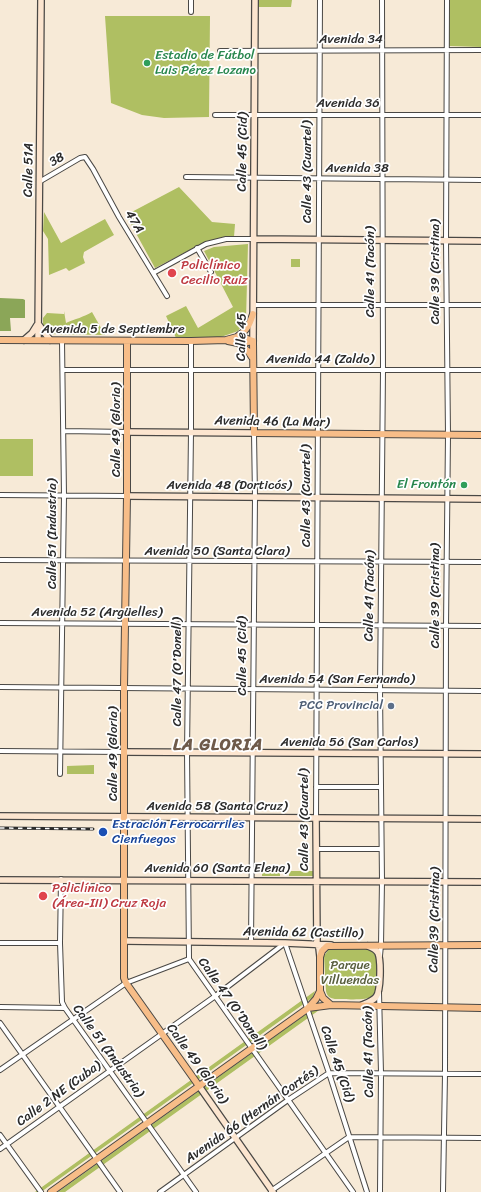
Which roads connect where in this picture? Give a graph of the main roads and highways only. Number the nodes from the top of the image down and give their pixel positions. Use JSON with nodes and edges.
{"nodes":[{"id":1,"x":253,"y":314,"type":"road end"},
{"id":2,"x":0,"y":340,"type":"edge"},
{"id":3,"x":238,"y":340,"type":"junction"},
{"id":4,"x":253,"y":340,"type":"joint"},
{"id":5,"x":114,"y":341,"type":"junction"},
{"id":6,"x":127,"y":341,"type":"junction"},
{"id":7,"x":140,"y":341,"type":"junction"},
{"id":8,"x":128,"y":356,"type":"junction"},
{"id":9,"x":253,"y":358,"type":"junction"},
{"id":10,"x":253,"y":370,"type":"joint"},
{"id":11,"x":254,"y":433,"type":"joint"},
{"id":12,"x":481,"y":435,"type":"edge"},
{"id":13,"x":481,"y":945,"type":"edge"},
{"id":14,"x":320,"y":957,"type":"joint"},
{"id":15,"x":320,"y":991,"type":"junction"},
{"id":16,"x":331,"y":1005,"type":"junction"},
{"id":17,"x":481,"y":1008,"type":"edge"},
{"id":18,"x":306,"y":1009,"type":"junction"},
{"id":19,"x":199,"y":1086,"type":"junction"},
{"id":20,"x":51,"y":1192,"type":"edge"}],
"edges":[{"from":1,"to":3,"type":"main road"},
{"from":2,"to":5,"type":"main road","name":"Avenida 5 de Septiembre"},
{"from":3,"to":4,"type":"main road","name":"Avenida 5 de Septiembre"},
{"from":3,"to":7,"type":"main road","name":"Avenida 5 de Septiembre"},
{"from":3,"to":9,"type":"main road"},
{"from":4,"to":9,"type":"main road","name":"Calle 45"},
{"from":5,"to":6,"type":"main road","name":"Avenida 5 de Septiembre"},
{"from":5,"to":8,"type":"main road"},
{"from":6,"to":7,"type":"main road","name":"Avenida 5 de Septiembre"},
{"from":6,"to":8,"type":"main road","name":"Calle 49 (Gloria)"},
{"from":7,"to":8,"type":"main road"},
{"from":8,"to":19,"type":"main road","name":"Calle 49 (Gloria)"},
{"from":9,"to":10,"type":"main road","name":"Calle 45"},
{"from":10,"to":11,"type":"main road","name":"Calle 45 (Cid)"},
{"from":11,"to":12,"type":"main road","name":"Avenida 46 (La Mar)"},
{"from":13,"to":14,"type":"main road","name":"Avenida 62 (Castillo)"},
{"from":14,"to":15,"type":"main road","name":"Calle 43 (Cuartel)"},
{"from":15,"to":16,"type":"main road"},
{"from":15,"to":18,"type":"main road"},
{"from":16,"to":17,"type":"main road"},
{"from":16,"to":18,"type":"main road"},
{"from":18,"to":19,"type":"main road"},
{"from":19,"to":20,"type":"main road"}]}
